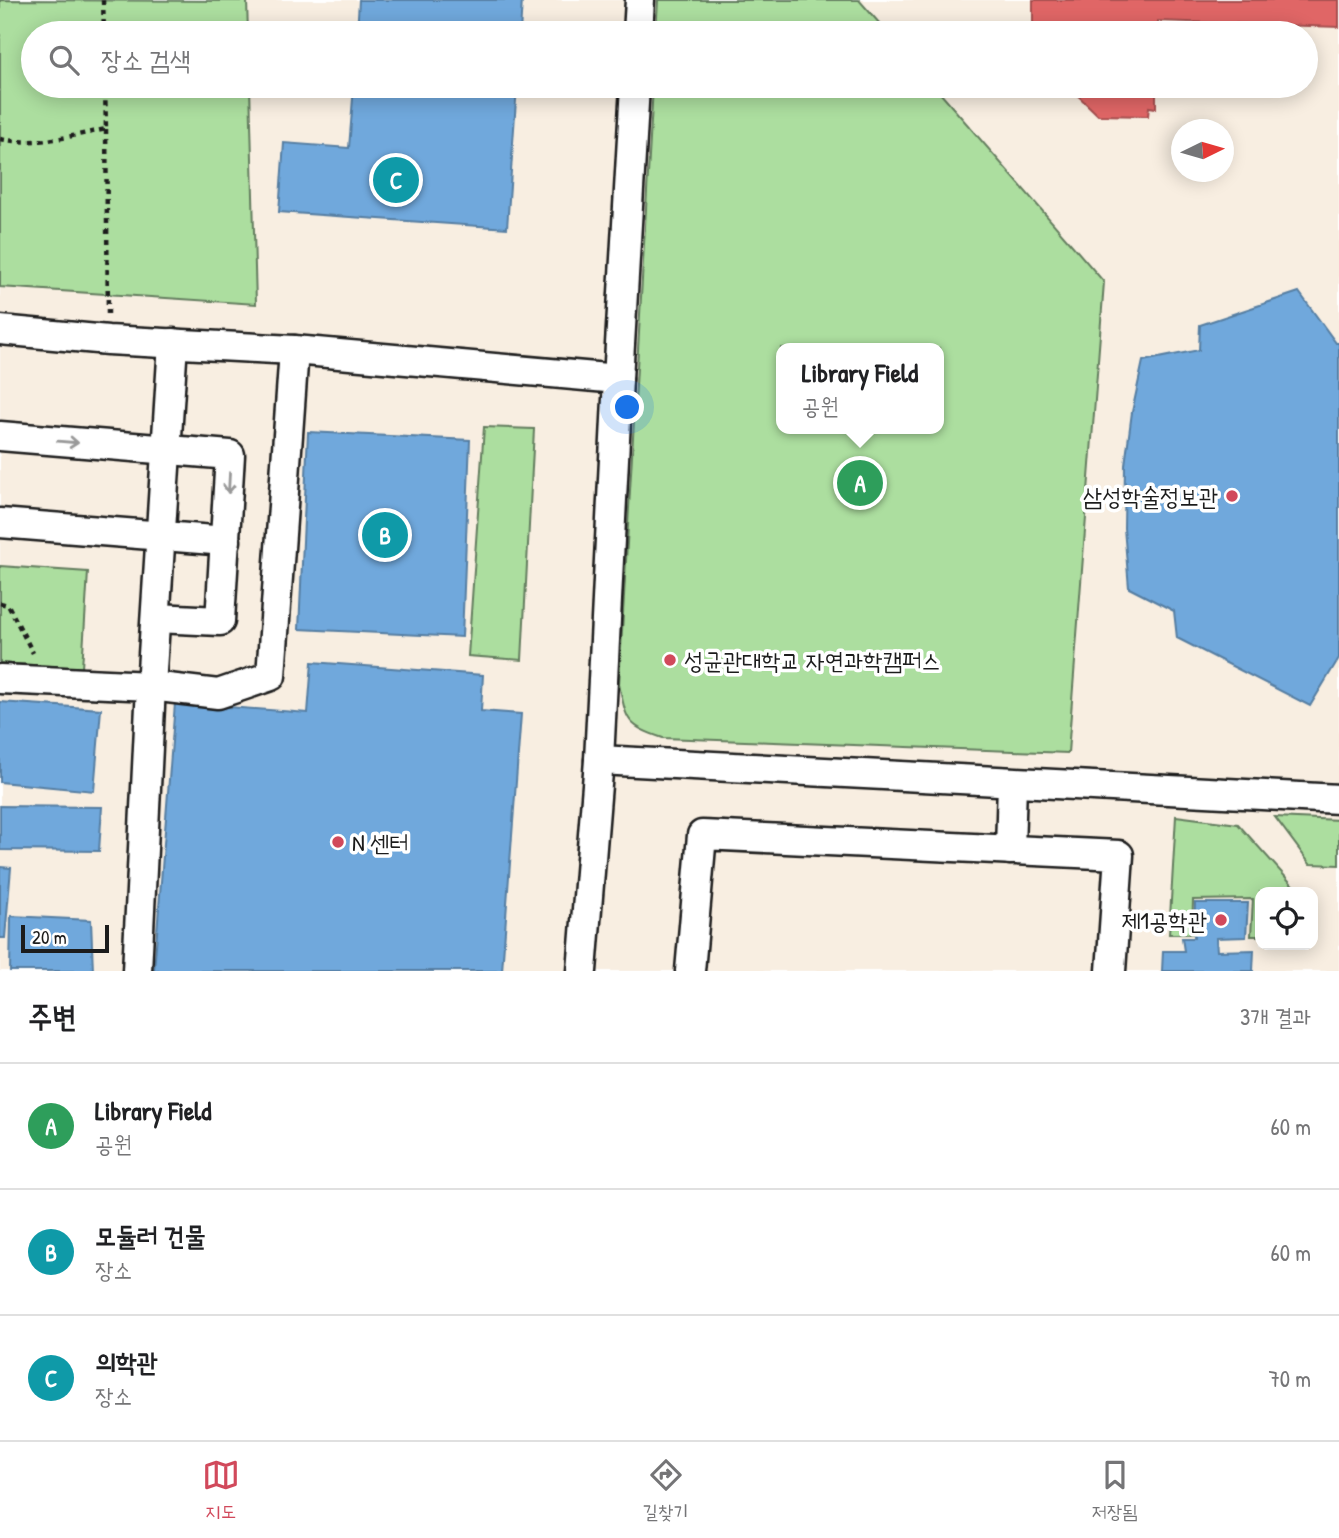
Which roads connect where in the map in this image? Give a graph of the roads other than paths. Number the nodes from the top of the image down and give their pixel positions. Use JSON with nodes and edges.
{"nodes":[{"id":1,"x":640,"y":0,"type":"edge"},
{"id":2,"x":639,"y":21,"type":"edge"},
{"id":3,"x":634,"y":98,"type":"edge"},
{"id":4,"x":0,"y":330,"type":"edge"},
{"id":5,"x":173,"y":343,"type":"junction"},
{"id":6,"x":294,"y":350,"type":"junction"},
{"id":7,"x":618,"y":379,"type":"junction"},
{"id":8,"x":0,"y":436,"type":"edge"},
{"id":9,"x":167,"y":450,"type":"junction"},
{"id":10,"x":0,"y":523,"type":"edge"},
{"id":11,"x":161,"y":536,"type":"junction"},
{"id":12,"x":226,"y":541,"type":"junction"},
{"id":13,"x":156,"y":618,"type":"junction"},
{"id":14,"x":0,"y":679,"type":"edge"},
{"id":15,"x":151,"y":686,"type":"junction"},
{"id":16,"x":599,"y":760,"type":"junction"},
{"id":17,"x":1012,"y":783,"type":"junction"},
{"id":18,"x":1339,"y":799,"type":"edge"},
{"id":19,"x":1010,"y":850,"type":"junction"},
{"id":20,"x":137,"y":971,"type":"edge"},
{"id":21,"x":582,"y":971,"type":"edge"},
{"id":22,"x":690,"y":971,"type":"edge"},
{"id":23,"x":1111,"y":971,"type":"edge"}],
"edges":[{"from":1,"to":2,"type":"lane"},
{"from":3,"to":7,"type":"lane"},
{"from":4,"to":5,"type":"lane"},
{"from":5,"to":6,"type":"lane"},
{"from":5,"to":9,"type":"lane"},
{"from":6,"to":7,"type":"lane"},
{"from":6,"to":15,"type":"lane"},
{"from":7,"to":16,"type":"lane"},
{"from":8,"to":9,"type":"lane","one_way":true},
{"from":9,"to":11,"type":"lane"},
{"from":9,"to":12,"type":"lane","one_way":true},
{"from":10,"to":11,"type":"lane"},
{"from":11,"to":12,"type":"lane"},
{"from":11,"to":13,"type":"lane"},
{"from":12,"to":13,"type":"lane"},
{"from":13,"to":15,"type":"lane"},
{"from":14,"to":15,"type":"lane"},
{"from":15,"to":20,"type":"lane"},
{"from":16,"to":17,"type":"lane"},
{"from":16,"to":21,"type":"lane"},
{"from":17,"to":18,"type":"lane"},
{"from":17,"to":19,"type":"lane"},
{"from":19,"to":22,"type":"lane"},
{"from":19,"to":23,"type":"lane"}]}
